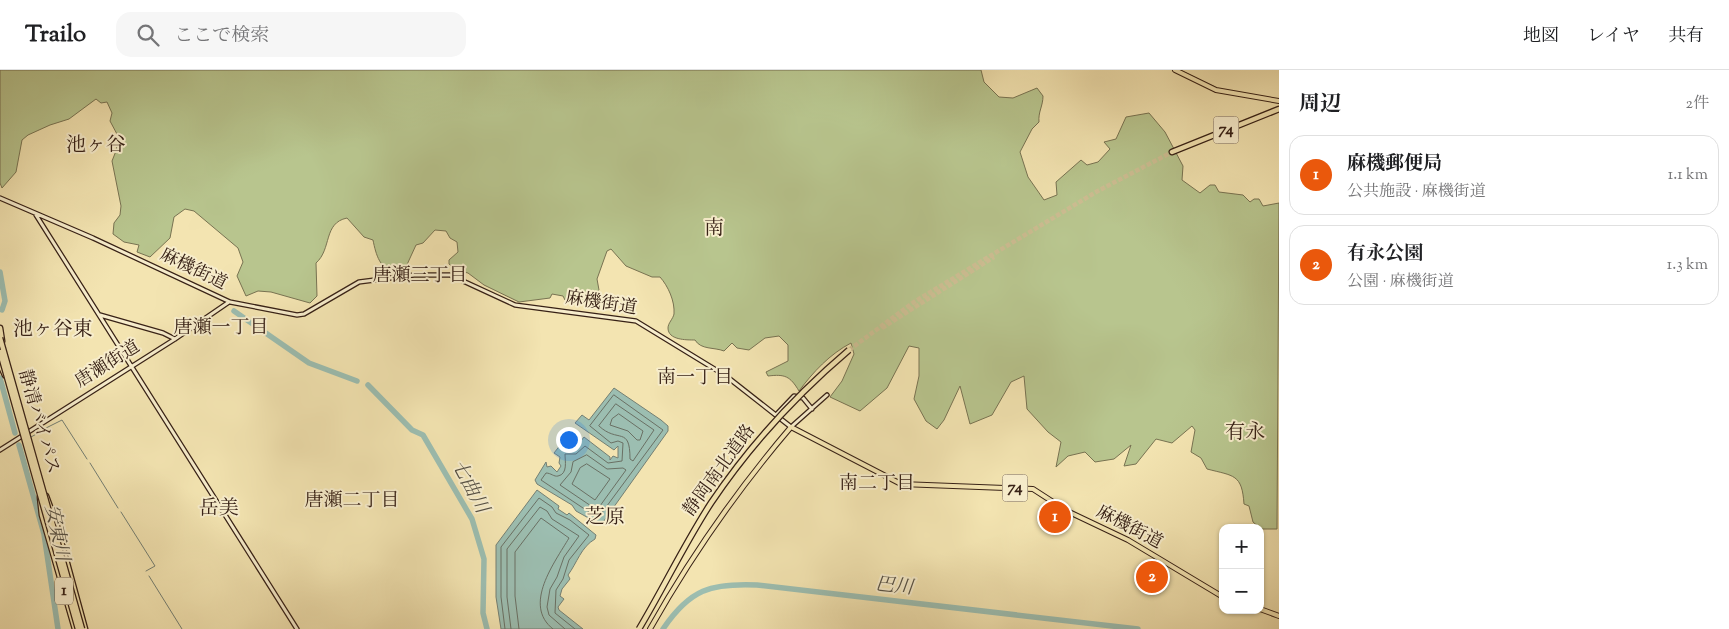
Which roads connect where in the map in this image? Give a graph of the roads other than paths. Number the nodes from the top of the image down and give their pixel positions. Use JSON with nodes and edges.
{"nodes":[{"id":1,"x":1175,"y":70,"type":"edge"},
{"id":2,"x":1279,"y":101,"type":"edge"},
{"id":3,"x":1279,"y":110,"type":"edge"},
{"id":4,"x":1173,"y":153,"type":"tunnel mouth"},
{"id":5,"x":0,"y":198,"type":"edge"},
{"id":6,"x":35,"y":214,"type":"junction"},
{"id":7,"x":230,"y":302,"type":"junction"},
{"id":8,"x":99,"y":315,"type":"junction"},
{"id":9,"x":0,"y":328,"type":"edge"},
{"id":10,"x":0,"y":337,"type":"edge"},
{"id":11,"x":175,"y":339,"type":"junction"},
{"id":12,"x":3,"y":346,"type":"junction"},
{"id":13,"x":849,"y":350,"type":"tunnel mouth"},
{"id":14,"x":0,"y":354,"type":"edge"},
{"id":15,"x":0,"y":364,"type":"edge"},
{"id":16,"x":132,"y":366,"type":"junction"},
{"id":17,"x":6,"y":376,"type":"junction"},
{"id":18,"x":827,"y":395,"type":"dead end"},
{"id":19,"x":812,"y":409,"type":"junction"},
{"id":20,"x":776,"y":415,"type":"junction"},
{"id":21,"x":791,"y":427,"type":"junction"},
{"id":22,"x":25,"y":434,"type":"junction"},
{"id":23,"x":0,"y":450,"type":"edge"},
{"id":24,"x":42,"y":495,"type":"junction"},
{"id":25,"x":1219,"y":595,"type":"edge"},
{"id":26,"x":1264,"y":610,"type":"edge"},
{"id":27,"x":1279,"y":616,"type":"edge"},
{"id":28,"x":76,"y":629,"type":"edge"},
{"id":29,"x":84,"y":629,"type":"edge"},
{"id":30,"x":297,"y":629,"type":"edge"},
{"id":31,"x":640,"y":629,"type":"edge"},
{"id":32,"x":650,"y":629,"type":"edge"}],
"edges":[{"from":1,"to":2,"type":"main road"},
{"from":3,"to":4,"type":"highway","number":"74"},
{"from":5,"to":6,"type":"street","name":"麻機街道"},
{"from":6,"to":7,"type":"street","name":"麻機街道"},
{"from":6,"to":8,"type":"street"},
{"from":7,"to":11,"type":"street","name":"唐瀬街道"},
{"from":7,"to":20,"type":"street","name":"麻機街道"},
{"from":8,"to":11,"type":"street"},
{"from":8,"to":16,"type":"street"},
{"from":9,"to":12,"type":"highway","number":"1"},
{"from":10,"to":12,"type":"highway","number":"1"},
{"from":10,"to":29,"type":"highway","name":"静清バイパス","number":"1","bridge":true},
{"from":11,"to":16,"type":"street","name":"唐瀬街道"},
{"from":12,"to":22,"type":"highway","number":"1"},
{"from":13,"to":31,"type":"highway","name":"静岡南北道路","bridge":true},
{"from":14,"to":17,"type":"highway","number":"1"},
{"from":14,"to":28,"type":"highway","name":"静清バイパス","number":"1","bridge":true},
{"from":15,"to":17,"type":"highway","number":"1"},
{"from":16,"to":22,"type":"street","name":"唐瀬街道"},
{"from":16,"to":30,"type":"street"},
{"from":17,"to":22,"type":"highway","number":"1"},
{"from":18,"to":19,"type":"street"},
{"from":19,"to":20,"type":"street"},
{"from":19,"to":21,"type":"street"},
{"from":20,"to":21,"type":"street","name":"麻機街道"},
{"from":21,"to":25,"type":"main road","name":"麻機街道","number":"74"},
{"from":21,"to":32,"type":"main road"},
{"from":22,"to":23,"type":"street","name":"唐瀬街道"},
{"from":22,"to":24,"type":"highway","number":"1"},
{"from":24,"to":28,"type":"highway","number":"1"},
{"from":24,"to":28,"type":"highway","number":"1","bridge":true},
{"from":24,"to":29,"type":"highway","number":"1"},
{"from":24,"to":29,"type":"highway","number":"1","bridge":true},
{"from":26,"to":27,"type":"main road"}]}
